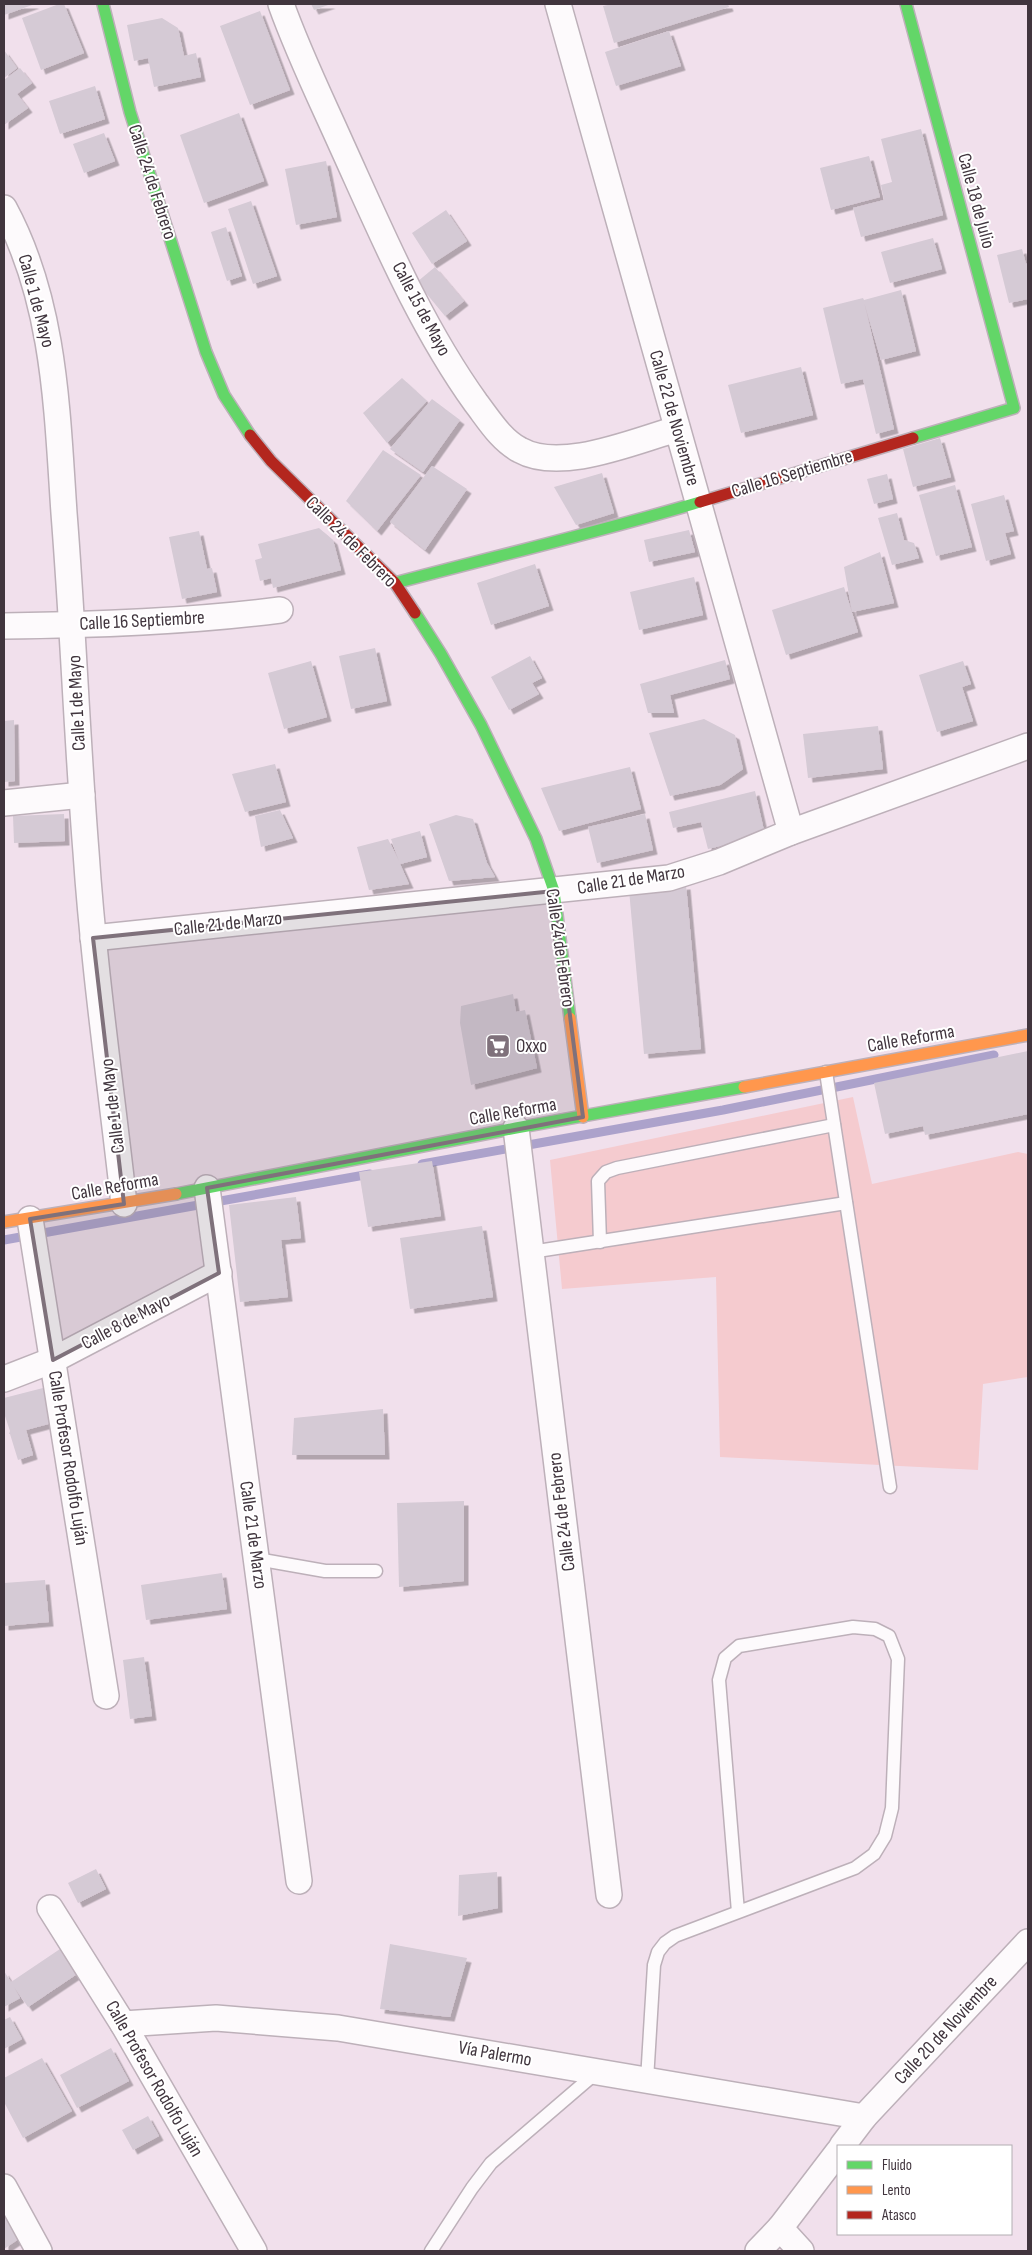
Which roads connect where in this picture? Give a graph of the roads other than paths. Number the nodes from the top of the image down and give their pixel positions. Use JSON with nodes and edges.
{"nodes":[{"id":1,"x":103,"y":4,"type":"edge"},
{"id":2,"x":281,"y":4,"type":"edge"},
{"id":3,"x":558,"y":4,"type":"edge"},
{"id":4,"x":906,"y":4,"type":"edge"},
{"id":5,"x":4,"y":208,"type":"edge"},
{"id":6,"x":1014,"y":408,"type":"joint"},
{"id":7,"x":677,"y":429,"type":"junction"},
{"id":8,"x":698,"y":502,"type":"junction"},
{"id":9,"x":395,"y":583,"type":"junction"},
{"id":10,"x":280,"y":610,"type":"dead end"},
{"id":11,"x":72,"y":625,"type":"junction"},
{"id":12,"x":4,"y":626,"type":"edge"},
{"id":13,"x":1028,"y":746,"type":"edge"},
{"id":14,"x":82,"y":795,"type":"junction"},
{"id":15,"x":4,"y":803,"type":"edge"},
{"id":16,"x":791,"y":832,"type":"junction"},
{"id":17,"x":554,"y":891,"type":"junction"},
{"id":18,"x":93,"y":938,"type":"junction"},
{"id":19,"x":1028,"y":1035,"type":"edge"},
{"id":20,"x":826,"y":1072,"type":"junction"},
{"id":21,"x":582,"y":1117,"type":"junction"},
{"id":22,"x":834,"y":1125,"type":"junction"},
{"id":23,"x":516,"y":1128,"type":"junction"},
{"id":24,"x":207,"y":1188,"type":"junction"},
{"id":25,"x":846,"y":1203,"type":"junction"},
{"id":26,"x":124,"y":1204,"type":"junction"},
{"id":27,"x":30,"y":1219,"type":"junction"},
{"id":28,"x":4,"y":1222,"type":"edge"},
{"id":29,"x":600,"y":1242,"type":"junction"},
{"id":30,"x":531,"y":1252,"type":"junction"},
{"id":31,"x":219,"y":1273,"type":"junction"},
{"id":32,"x":53,"y":1360,"type":"junction"},
{"id":33,"x":4,"y":1379,"type":"edge"},
{"id":34,"x":890,"y":1487,"type":"dead end"},
{"id":35,"x":257,"y":1560,"type":"junction"},
{"id":36,"x":376,"y":1571,"type":"dead end"},
{"id":37,"x":106,"y":1696,"type":"dead end"},
{"id":38,"x":299,"y":1881,"type":"dead end"},
{"id":39,"x":608,"y":1895,"type":"dead end"},
{"id":40,"x":50,"y":1908,"type":"dead end"},
{"id":41,"x":738,"y":1912,"type":"junction"},
{"id":42,"x":1028,"y":1942,"type":"edge"},
{"id":43,"x":123,"y":2024,"type":"junction"},
{"id":44,"x":597,"y":2072,"type":"junction"},
{"id":45,"x":647,"y":2080,"type":"junction"},
{"id":46,"x":864,"y":2117,"type":"junction"},
{"id":47,"x":843,"y":2145,"type":"edge"},
{"id":48,"x":837,"y":2153,"type":"edge"},
{"id":49,"x":4,"y":2187,"type":"edge"},
{"id":50,"x":780,"y":2228,"type":"junction"},
{"id":51,"x":39,"y":2251,"type":"edge"},
{"id":52,"x":254,"y":2251,"type":"edge"},
{"id":53,"x":431,"y":2251,"type":"edge"},
{"id":54,"x":758,"y":2251,"type":"edge"},
{"id":55,"x":801,"y":2251,"type":"edge"}],
"edges":[{"from":1,"to":9,"type":"street","name":"Calle 24 de Febrero"},
{"from":2,"to":7,"type":"street","name":"Calle 15 de Mayo"},
{"from":3,"to":7,"type":"street","name":"Calle 22 de Noviembre"},
{"from":4,"to":6,"type":"street","name":"Calle 18 de Julio"},
{"from":5,"to":11,"type":"street","name":"Calle 1 de Mayo"},
{"from":6,"to":8,"type":"street","name":"Calle 16 Septiembre"},
{"from":7,"to":8,"type":"street","name":"Calle 22 de Noviembre"},
{"from":8,"to":9,"type":"street","name":"Calle 16 Septiembre"},
{"from":8,"to":16,"type":"street","name":"Calle 22 de Noviembre"},
{"from":9,"to":17,"type":"street","name":"Calle 24 de Febrero"},
{"from":10,"to":11,"type":"street","name":"Calle 16 Septiembre"},
{"from":11,"to":12,"type":"street","name":"Calle 16 Septiembre"},
{"from":11,"to":14,"type":"street","name":"Calle 1 de Mayo"},
{"from":13,"to":16,"type":"street","name":"Calle 21 de Marzo"},
{"from":14,"to":15,"type":"street"},
{"from":14,"to":18,"type":"street","name":"Calle 1 de Mayo"},
{"from":16,"to":17,"type":"street","name":"Calle 21 de Marzo"},
{"from":17,"to":18,"type":"street","name":"Calle 21 de Marzo"},
{"from":17,"to":21,"type":"street","name":"Calle 24 de Febrero"},
{"from":18,"to":26,"type":"street","name":"Calle 1 de Mayo"},
{"from":19,"to":20,"type":"street","name":"Calle Reforma"},
{"from":20,"to":21,"type":"street","name":"Calle Reforma"},
{"from":20,"to":22,"type":"lane"},
{"from":21,"to":23,"type":"street","name":"Calle Reforma"},
{"from":22,"to":25,"type":"lane"},
{"from":22,"to":29,"type":"lane"},
{"from":23,"to":24,"type":"street","name":"Calle Reforma"},
{"from":23,"to":30,"type":"street","name":"Calle 24 de Febrero"},
{"from":24,"to":26,"type":"street","name":"Calle Reforma"},
{"from":24,"to":31,"type":"street","name":"Calle 21 de Marzo"},
{"from":25,"to":29,"type":"lane"},
{"from":25,"to":34,"type":"lane"},
{"from":26,"to":27,"type":"street","name":"Calle Reforma"},
{"from":27,"to":28,"type":"street","name":"Calle Reforma"},
{"from":27,"to":32,"type":"street","name":"Calle Profesor Rodolfo Luján"},
{"from":29,"to":30,"type":"lane"},
{"from":30,"to":39,"type":"street","name":"Calle 24 de Febrero"},
{"from":31,"to":32,"type":"street","name":"Calle 8 de Mayo"},
{"from":31,"to":35,"type":"street","name":"Calle 21 de Marzo"},
{"from":32,"to":33,"type":"street","name":"Calle 8 de Mayo"},
{"from":32,"to":37,"type":"street","name":"Calle Profesor Rodolfo Luján"},
{"from":35,"to":36,"type":"lane"},
{"from":35,"to":38,"type":"street","name":"Calle 21 de Marzo"},
{"from":40,"to":43,"type":"street","name":"Calle Profesor Rodolfo Luján"},
{"from":41,"to":41,"type":"lane"},
{"from":41,"to":45,"type":"lane"},
{"from":42,"to":46,"type":"street","name":"Calle 20 de Noviembre"},
{"from":43,"to":44,"type":"street","name":"Vía Palermo"},
{"from":43,"to":52,"type":"street","name":"Calle Profesor Rodolfo Luján"},
{"from":44,"to":45,"type":"street","name":"Vía Palermo"},
{"from":44,"to":53,"type":"lane"},
{"from":45,"to":46,"type":"street","name":"Vía Palermo"},
{"from":46,"to":47,"type":"street","name":"Calle 20 de Noviembre"},
{"from":48,"to":50,"type":"street"},
{"from":49,"to":51,"type":"street"},
{"from":50,"to":54,"type":"street"},
{"from":50,"to":55,"type":"street"}]}
